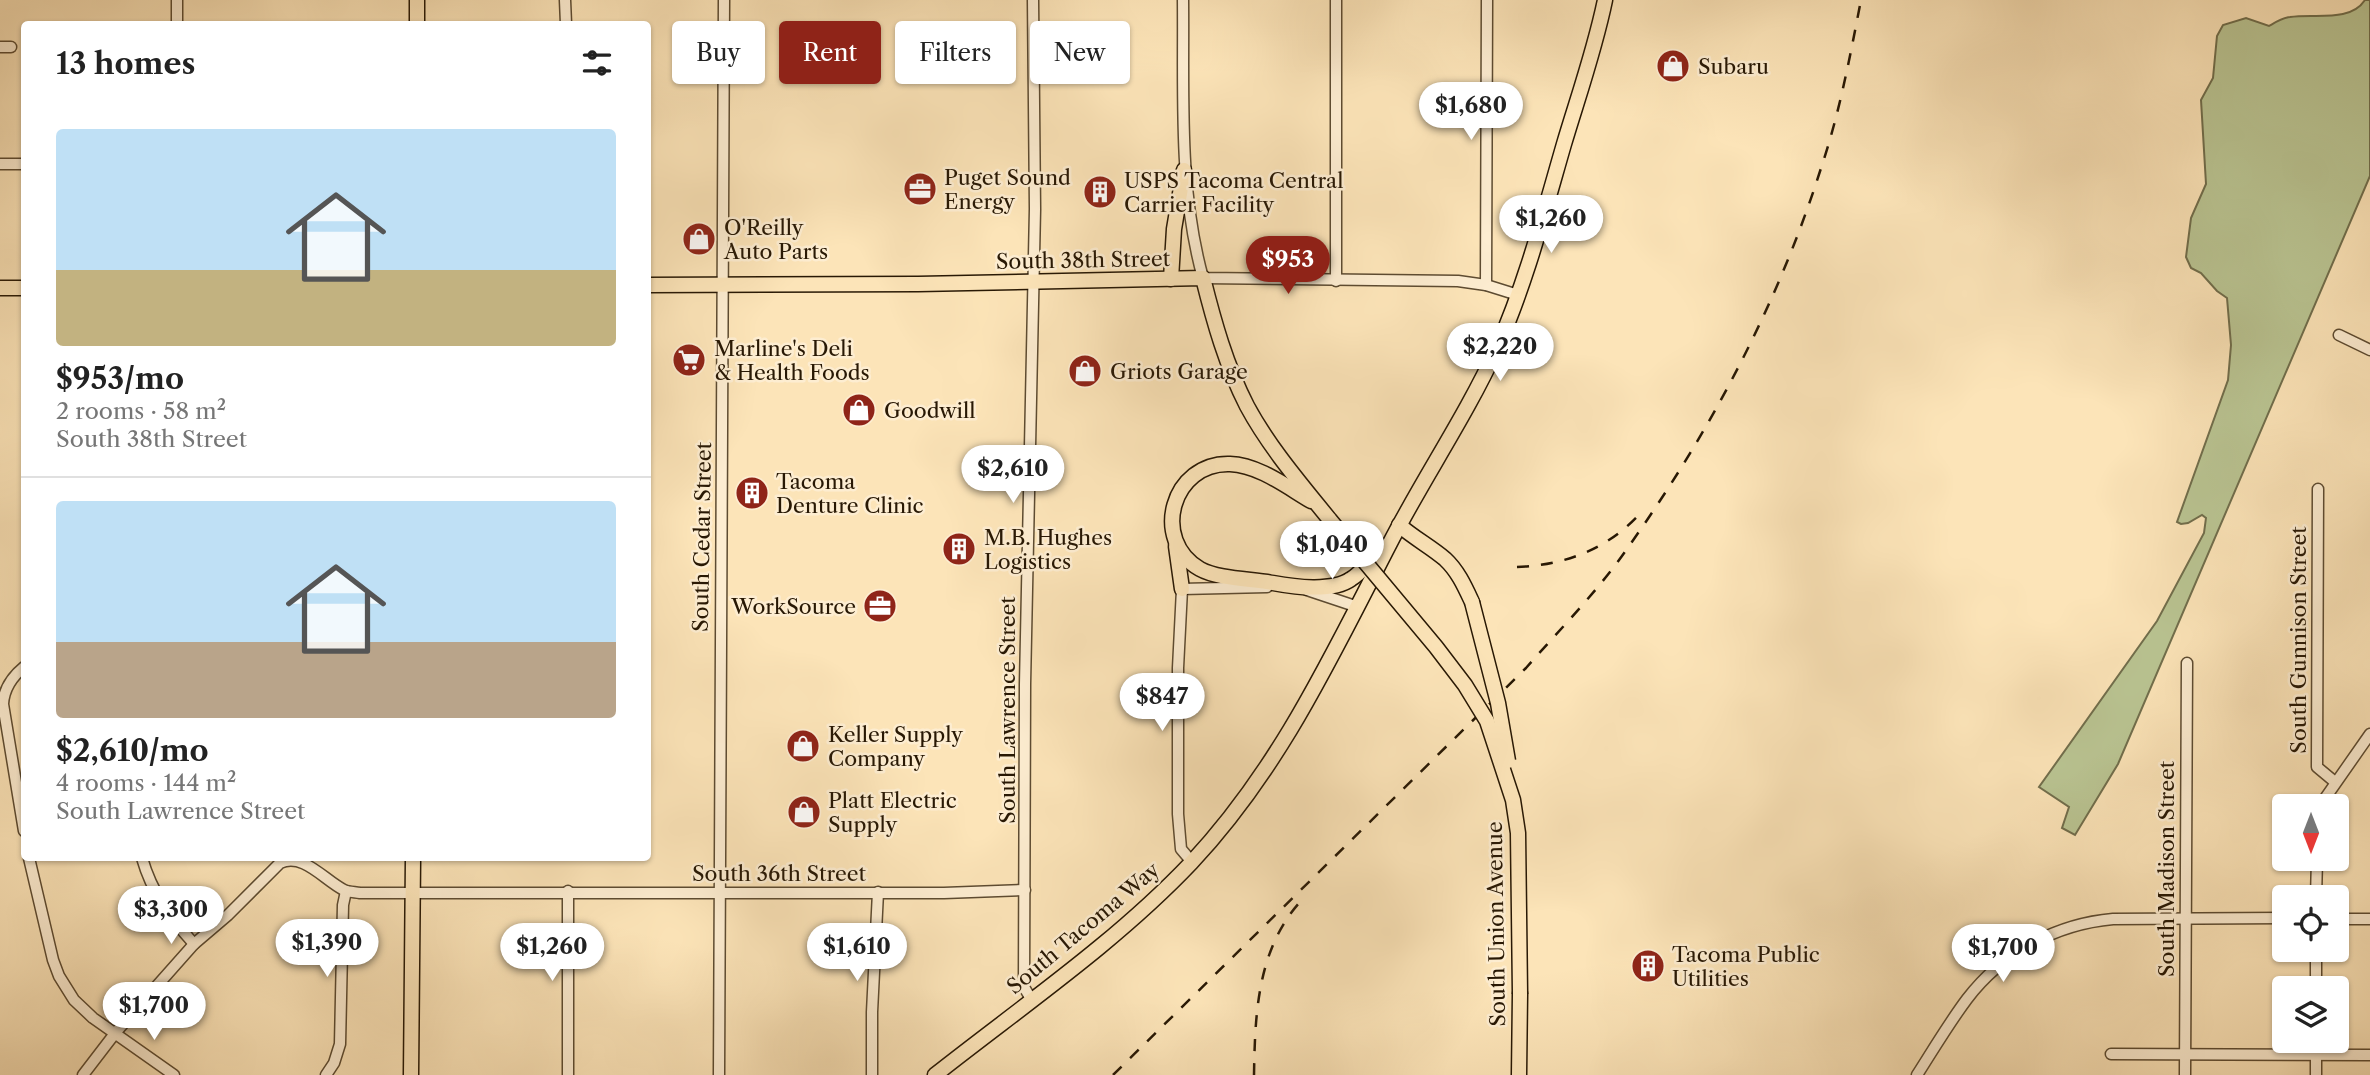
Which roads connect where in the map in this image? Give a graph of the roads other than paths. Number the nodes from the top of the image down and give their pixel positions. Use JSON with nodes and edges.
{"nodes":[{"id":1,"x":177,"y":0,"type":"edge"},
{"id":2,"x":417,"y":0,"type":"edge"},
{"id":3,"x":565,"y":0,"type":"edge"},
{"id":4,"x":723,"y":0,"type":"edge"},
{"id":5,"x":1033,"y":0,"type":"edge"},
{"id":6,"x":1183,"y":0,"type":"edge"},
{"id":7,"x":1336,"y":0,"type":"edge"},
{"id":8,"x":1487,"y":0,"type":"edge"},
{"id":9,"x":1605,"y":0,"type":"edge"},
{"id":10,"x":177,"y":21,"type":"edge"},
{"id":11,"x":417,"y":21,"type":"edge"},
{"id":12,"x":566,"y":21,"type":"edge"},
{"id":13,"x":0,"y":164,"type":"edge"},
{"id":14,"x":21,"y":164,"type":"edge"},
{"id":15,"x":1184,"y":170,"type":"junction"},
{"id":16,"x":1203,"y":278,"type":"junction"},
{"id":17,"x":1171,"y":279,"type":"junction"},
{"id":18,"x":1336,"y":281,"type":"junction"},
{"id":19,"x":1033,"y":282,"type":"junction"},
{"id":20,"x":723,"y":284,"type":"junction"},
{"id":21,"x":651,"y":285,"type":"edge"},
{"id":22,"x":1486,"y":285,"type":"junction"},
{"id":23,"x":0,"y":288,"type":"edge"},
{"id":24,"x":21,"y":288,"type":"edge"},
{"id":25,"x":1518,"y":295,"type":"junction"},
{"id":26,"x":2339,"y":335,"type":"dead end"},
{"id":27,"x":2370,"y":350,"type":"edge"},
{"id":28,"x":2318,"y":489,"type":"dead end"},
{"id":29,"x":1319,"y":505,"type":"junction"},
{"id":30,"x":1399,"y":525,"type":"junction"},
{"id":31,"x":1391,"y":542,"type":"junction"},
{"id":32,"x":1177,"y":546,"type":"junction"},
{"id":33,"x":1295,"y":587,"type":"junction"},
{"id":34,"x":1182,"y":589,"type":"junction"},
{"id":35,"x":1358,"y":607,"type":"junction"},
{"id":36,"x":2187,"y":663,"type":"dead end"},
{"id":37,"x":21,"y":670,"type":"edge"},
{"id":38,"x":2370,"y":734,"type":"edge"},
{"id":39,"x":2335,"y":782,"type":"junction"},
{"id":40,"x":2327,"y":794,"type":"edge"},
{"id":41,"x":1513,"y":800,"type":"junction"},
{"id":42,"x":21,"y":813,"type":"edge"},
{"id":43,"x":30,"y":861,"type":"edge"},
{"id":44,"x":143,"y":861,"type":"edge"},
{"id":45,"x":285,"y":861,"type":"edge"},
{"id":46,"x":296,"y":861,"type":"edge"},
{"id":47,"x":413,"y":861,"type":"edge"},
{"id":48,"x":1192,"y":862,"type":"junction"},
{"id":49,"x":1025,"y":890,"type":"junction"},
{"id":50,"x":346,"y":891,"type":"junction"},
{"id":51,"x":568,"y":891,"type":"junction"},
{"id":52,"x":412,"y":892,"type":"junction"},
{"id":53,"x":720,"y":892,"type":"junction"},
{"id":54,"x":878,"y":892,"type":"junction"},
{"id":55,"x":2185,"y":917,"type":"junction"},
{"id":56,"x":2272,"y":918,"type":"edge"},
{"id":57,"x":2349,"y":919,"type":"edge"},
{"id":58,"x":2370,"y":919,"type":"edge"},
{"id":59,"x":194,"y":944,"type":"junction"},
{"id":60,"x":1031,"y":999,"type":"junction"},
{"id":61,"x":116,"y":1032,"type":"junction"},
{"id":62,"x":2111,"y":1054,"type":"dead end"},
{"id":63,"x":2185,"y":1055,"type":"junction"},
{"id":64,"x":2316,"y":1055,"type":"junction"},
{"id":65,"x":2370,"y":1055,"type":"edge"},
{"id":66,"x":83,"y":1075,"type":"edge"},
{"id":67,"x":174,"y":1075,"type":"edge"},
{"id":68,"x":326,"y":1075,"type":"edge"},
{"id":69,"x":411,"y":1075,"type":"edge"},
{"id":70,"x":568,"y":1075,"type":"edge"},
{"id":71,"x":719,"y":1075,"type":"edge"},
{"id":72,"x":872,"y":1075,"type":"edge"},
{"id":73,"x":935,"y":1075,"type":"edge"},
{"id":74,"x":1520,"y":1075,"type":"edge"},
{"id":75,"x":1917,"y":1075,"type":"edge"},
{"id":76,"x":2185,"y":1075,"type":"edge"},
{"id":77,"x":2316,"y":1075,"type":"edge"}],
"edges":[{"from":1,"to":10,"type":"street"},
{"from":2,"to":11,"type":"main road"},
{"from":3,"to":12,"type":"street"},
{"from":4,"to":20,"type":"street","name":"South Cedar Street"},
{"from":5,"to":19,"type":"street","name":"South Lawrence Street"},
{"from":6,"to":15,"type":"street"},
{"from":7,"to":18,"type":"street"},
{"from":8,"to":22,"type":"street"},
{"from":9,"to":25,"type":"main road","name":"South Tacoma Way"},
{"from":13,"to":14,"type":"street"},
{"from":15,"to":16,"type":"street"},
{"from":15,"to":17,"type":"main road"},
{"from":16,"to":17,"type":"main road","name":"South 38th Street"},
{"from":16,"to":18,"type":"street","name":"South 38th Street"},
{"from":16,"to":29,"type":"main road","name":"South Union Avenue"},
{"from":17,"to":19,"type":"main road","name":"South 38th Street"},
{"from":18,"to":22,"type":"street","name":"South 38th Street"},
{"from":19,"to":20,"type":"main road","name":"South 38th Street"},
{"from":19,"to":49,"type":"street","name":"South Lawrence Street"},
{"from":20,"to":21,"type":"main road","name":"South 38th Street"},
{"from":20,"to":53,"type":"street","name":"South Cedar Street"},
{"from":22,"to":25,"type":"street","name":"South 38th Street"},
{"from":23,"to":24,"type":"main road"},
{"from":25,"to":30,"type":"main road","name":"South Tacoma Way"},
{"from":26,"to":27,"type":"street"},
{"from":28,"to":39,"type":"street","name":"South Gunnison Street"},
{"from":29,"to":32,"type":"main road"},
{"from":29,"to":41,"type":"main road","name":"South Union Avenue","bridge":true},
{"from":30,"to":31,"type":"main road","name":"South Tacoma Way"},
{"from":30,"to":41,"type":"main road","bridge":true},
{"from":31,"to":33,"type":"main road"},
{"from":31,"to":35,"type":"main road","name":"South Tacoma Way"},
{"from":32,"to":33,"type":"main road"},
{"from":32,"to":34,"type":"main road"},
{"from":33,"to":34,"type":"street"},
{"from":33,"to":35,"type":"street"},
{"from":34,"to":48,"type":"street"},
{"from":35,"to":48,"type":"main road","name":"South Tacoma Way"},
{"from":36,"to":55,"type":"street","name":"South Madison Street"},
{"from":37,"to":42,"type":"street"},
{"from":38,"to":39,"type":"street"},
{"from":39,"to":40,"type":"street"},
{"from":41,"to":74,"type":"main road","name":"South Union Avenue","bridge":true},
{"from":43,"to":61,"type":"street"},
{"from":44,"to":59,"type":"street"},
{"from":45,"to":59,"type":"street"},
{"from":46,"to":50,"type":"street"},
{"from":47,"to":52,"type":"main road"},
{"from":48,"to":60,"type":"main road","name":"South Tacoma Way"},
{"from":49,"to":54,"type":"street","name":"South 36th Street"},
{"from":49,"to":60,"type":"street","name":"South Lawrence Street"},
{"from":50,"to":52,"type":"street","name":"South 36th Street"},
{"from":50,"to":68,"type":"street"},
{"from":51,"to":52,"type":"street","name":"South 36th Street"},
{"from":51,"to":53,"type":"street","name":"South 36th Street"},
{"from":51,"to":70,"type":"street"},
{"from":52,"to":69,"type":"main road"},
{"from":53,"to":54,"type":"street","name":"South 36th Street"},
{"from":53,"to":71,"type":"street","name":"South Cedar Street"},
{"from":54,"to":72,"type":"street"},
{"from":55,"to":56,"type":"street"},
{"from":55,"to":63,"type":"street","name":"South Madison Street"},
{"from":55,"to":75,"type":"street"},
{"from":57,"to":58,"type":"street"},
{"from":59,"to":61,"type":"street"},
{"from":60,"to":73,"type":"main road","name":"South Tacoma Way"},
{"from":61,"to":66,"type":"street"},
{"from":61,"to":67,"type":"street"},
{"from":62,"to":63,"type":"street"},
{"from":63,"to":64,"type":"street"},
{"from":63,"to":76,"type":"street","name":"South Madison Street"},
{"from":64,"to":65,"type":"street"},
{"from":64,"to":77,"type":"street"}]}
